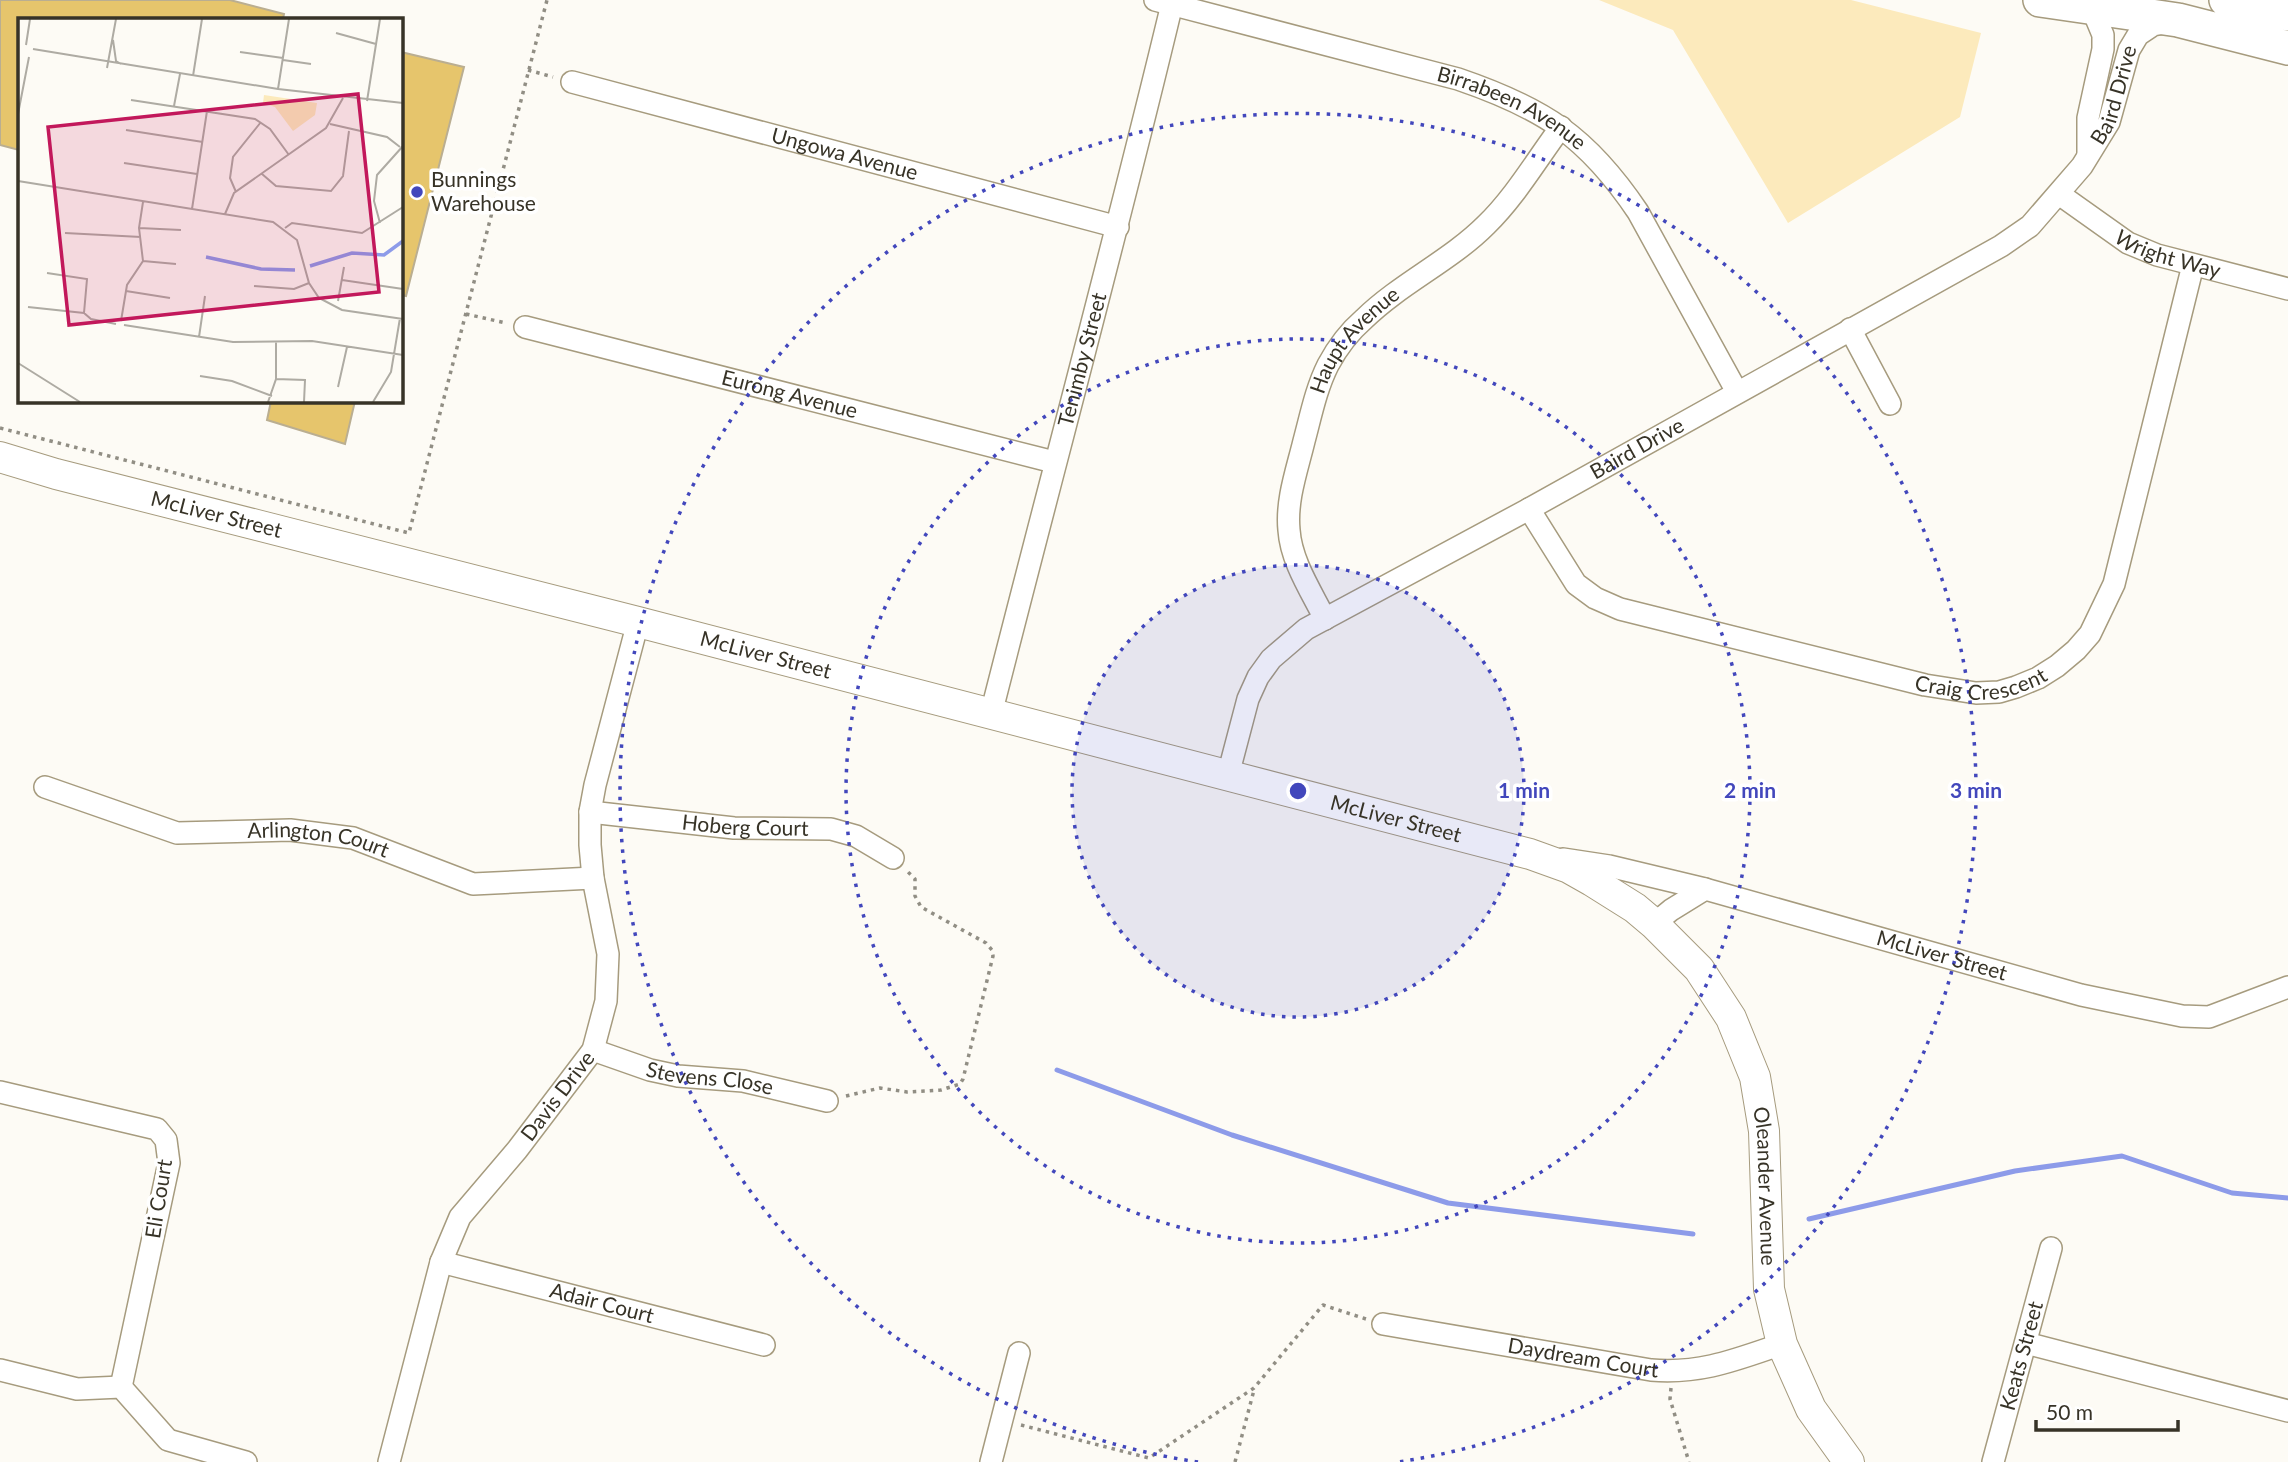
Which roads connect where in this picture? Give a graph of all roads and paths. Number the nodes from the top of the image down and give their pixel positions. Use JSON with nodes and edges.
{"nodes":[{"id":1,"x":547,"y":0,"type":"edge"},
{"id":2,"x":2040,"y":0,"type":"edge"},
{"id":3,"x":2226,"y":0,"type":"edge"},
{"id":4,"x":1163,"y":2,"type":"edge"},
{"id":5,"x":2091,"y":6,"type":"junction"},
{"id":6,"x":2288,"y":14,"type":"edge"},
{"id":7,"x":2178,"y":20,"type":"junction"},
{"id":8,"x":2288,"y":48,"type":"edge"},
{"id":9,"x":528,"y":70,"type":"junction"},
{"id":10,"x":572,"y":82,"type":"joint"},
{"id":11,"x":1561,"y":127,"type":"junction"},
{"id":12,"x":2088,"y":153,"type":"junction"},
{"id":13,"x":2060,"y":194,"type":"junction"},
{"id":14,"x":1118,"y":228,"type":"junction"},
{"id":15,"x":2193,"y":265,"type":"junction"},
{"id":16,"x":2288,"y":289,"type":"edge"},
{"id":17,"x":465,"y":314,"type":"junction"},
{"id":18,"x":525,"y":327,"type":"joint"},
{"id":19,"x":1850,"y":329,"type":"junction"},
{"id":20,"x":1737,"y":392,"type":"junction"},
{"id":21,"x":1890,"y":404,"type":"dead end"},
{"id":22,"x":0,"y":428,"type":"edge"},
{"id":23,"x":0,"y":457,"type":"edge"},
{"id":24,"x":1055,"y":462,"type":"junction"},
{"id":25,"x":1529,"y":509,"type":"junction"},
{"id":26,"x":1325,"y":619,"type":"junction"},
{"id":27,"x":638,"y":622,"type":"junction"},
{"id":28,"x":991,"y":714,"type":"junction"},
{"id":29,"x":1228,"y":775,"type":"junction"},
{"id":30,"x":45,"y":787,"type":"dead end"},
{"id":31,"x":590,"y":812,"type":"junction"},
{"id":32,"x":1530,"y":854,"type":"junction"},
{"id":33,"x":892,"y":858,"type":"joint"},
{"id":34,"x":593,"y":878,"type":"junction"},
{"id":35,"x":1705,"y":889,"type":"junction"},
{"id":36,"x":1654,"y":924,"type":"junction"},
{"id":37,"x":2288,"y":987,"type":"edge"},
{"id":38,"x":593,"y":1051,"type":"junction"},
{"id":39,"x":0,"y":1092,"type":"edge"},
{"id":40,"x":827,"y":1101,"type":"joint"},
{"id":41,"x":2051,"y":1248,"type":"dead end"},
{"id":42,"x":442,"y":1262,"type":"junction"},
{"id":43,"x":1383,"y":1324,"type":"joint"},
{"id":44,"x":2026,"y":1343,"type":"junction"},
{"id":45,"x":1782,"y":1344,"type":"junction"},
{"id":46,"x":764,"y":1345,"type":"dead end"},
{"id":47,"x":1019,"y":1353,"type":"dead end"},
{"id":48,"x":0,"y":1370,"type":"edge"},
{"id":49,"x":1672,"y":1372,"type":"junction"},
{"id":50,"x":121,"y":1387,"type":"junction"},
{"id":51,"x":1254,"y":1388,"type":"junction"},
{"id":52,"x":2288,"y":1411,"type":"edge"},
{"id":53,"x":1002,"y":1420,"type":"junction"},
{"id":54,"x":246,"y":1462,"type":"edge"},
{"id":55,"x":389,"y":1462,"type":"edge"},
{"id":56,"x":991,"y":1462,"type":"edge"},
{"id":57,"x":1235,"y":1462,"type":"edge"},
{"id":58,"x":1689,"y":1462,"type":"edge"},
{"id":59,"x":1849,"y":1462,"type":"edge"},
{"id":60,"x":1993,"y":1462,"type":"edge"}],
"edges":[{"from":1,"to":9,"type":"path"},
{"from":2,"to":5,"type":"main road"},
{"from":3,"to":6,"type":"main road"},
{"from":4,"to":11,"type":"street","name":"Birrabeen Avenue"},
{"from":4,"to":14,"type":"street","name":"Tenimby Street"},
{"from":5,"to":7,"type":"main road"},
{"from":5,"to":12,"type":"street","name":"Baird Drive"},
{"from":7,"to":8,"type":"main road"},
{"from":7,"to":12,"type":"street","name":"Baird Drive"},
{"from":9,"to":10,"type":"path"},
{"from":9,"to":17,"type":"path"},
{"from":10,"to":14,"type":"street","name":"Ungowa Avenue"},
{"from":11,"to":20,"type":"street","name":"Birrabeen Avenue"},
{"from":11,"to":26,"type":"street","name":"Haupt Avenue"},
{"from":12,"to":13,"type":"street","name":"Baird Drive"},
{"from":13,"to":15,"type":"street","name":"Wright Way"},
{"from":13,"to":19,"type":"street","name":"Baird Drive"},
{"from":14,"to":24,"type":"street","name":"Tenimby Street"},
{"from":15,"to":16,"type":"street","name":"Wright Way"},
{"from":15,"to":25,"type":"street","name":"Craig Crescent"},
{"from":17,"to":18,"type":"path"},
{"from":17,"to":22,"type":"path"},
{"from":18,"to":24,"type":"street","name":"Eurong Avenue"},
{"from":19,"to":20,"type":"street","name":"Baird Drive"},
{"from":19,"to":21,"type":"street"},
{"from":20,"to":25,"type":"street","name":"Baird Drive"},
{"from":23,"to":27,"type":"street","name":"McLiver Street"},
{"from":24,"to":28,"type":"street","name":"Tenimby Street"},
{"from":25,"to":26,"type":"street","name":"Baird Drive"},
{"from":26,"to":29,"type":"street","name":"Baird Drive"},
{"from":27,"to":28,"type":"street","name":"McLiver Street"},
{"from":27,"to":31,"type":"street","name":"Davis Drive"},
{"from":28,"to":29,"type":"street","name":"McLiver Street"},
{"from":29,"to":32,"type":"street","name":"McLiver Street"},
{"from":30,"to":34,"type":"street","name":"Arlington Court"},
{"from":31,"to":33,"type":"street","name":"Hoberg Court"},
{"from":31,"to":34,"type":"street","name":"Davis Drive"},
{"from":32,"to":35,"type":"street","name":"McLiver Street"},
{"from":32,"to":36,"type":"street","name":"McLiver Street"},
{"from":33,"to":40,"type":"path"},
{"from":34,"to":38,"type":"street","name":"Davis Drive"},
{"from":35,"to":36,"type":"street"},
{"from":35,"to":37,"type":"street","name":"McLiver Street"},
{"from":36,"to":45,"type":"street","name":"Oleander Avenue"},
{"from":38,"to":40,"type":"street","name":"Stevens Close"},
{"from":38,"to":42,"type":"street","name":"Davis Drive"},
{"from":39,"to":50,"type":"street","name":"Eli Court"},
{"from":41,"to":44,"type":"street","name":"Keats Street"},
{"from":42,"to":46,"type":"street","name":"Adair Court"},
{"from":42,"to":55,"type":"street","name":"Davis Drive"},
{"from":43,"to":49,"type":"street","name":"Daydream Court"},
{"from":43,"to":51,"type":"path"},
{"from":44,"to":52,"type":"street"},
{"from":44,"to":60,"type":"street","name":"Keats Street"},
{"from":45,"to":49,"type":"street","name":"Daydream Court"},
{"from":45,"to":59,"type":"street","name":"Oleander Avenue"},
{"from":47,"to":53,"type":"street"},
{"from":48,"to":50,"type":"street"},
{"from":49,"to":58,"type":"path"},
{"from":50,"to":54,"type":"street"},
{"from":51,"to":53,"type":"path"},
{"from":51,"to":57,"type":"path"},
{"from":53,"to":56,"type":"street"}]}
